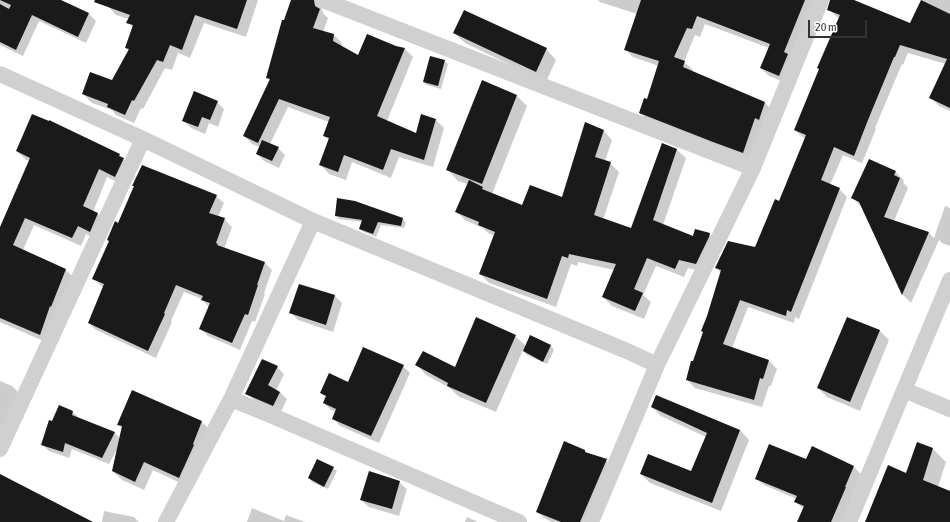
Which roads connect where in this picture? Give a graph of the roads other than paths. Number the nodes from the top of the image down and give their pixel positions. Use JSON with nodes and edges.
{"nodes":[{"id":1,"x":323,"y":0,"type":"edge"},
{"id":2,"x":821,"y":0,"type":"edge"},
{"id":3,"x":0,"y":74,"type":"edge"},
{"id":4,"x":143,"y":139,"type":"junction"},
{"id":5,"x":753,"y":168,"type":"junction"},
{"id":6,"x":313,"y":221,"type":"junction"},
{"id":7,"x":950,"y":280,"type":"edge"},
{"id":8,"x":657,"y":365,"type":"junction"},
{"id":9,"x":904,"y":390,"type":"junction"},
{"id":10,"x":231,"y":399,"type":"junction"},
{"id":11,"x":950,"y":409,"type":"edge"},
{"id":12,"x":0,"y":449,"type":"edge"},
{"id":13,"x":166,"y":522,"type":"edge"},
{"id":14,"x":518,"y":522,"type":"edge"},
{"id":15,"x":591,"y":522,"type":"edge"},
{"id":16,"x":849,"y":522,"type":"edge"}],
"edges":[{"from":1,"to":5,"type":"street"},
{"from":2,"to":5,"type":"street"},
{"from":3,"to":4,"type":"street"},
{"from":4,"to":6,"type":"street"},
{"from":4,"to":12,"type":"street"},
{"from":5,"to":8,"type":"street"},
{"from":6,"to":8,"type":"street"},
{"from":6,"to":10,"type":"street"},
{"from":7,"to":9,"type":"street"},
{"from":8,"to":15,"type":"street"},
{"from":9,"to":11,"type":"street"},
{"from":9,"to":16,"type":"street"},
{"from":10,"to":13,"type":"street"},
{"from":10,"to":14,"type":"street"}]}
